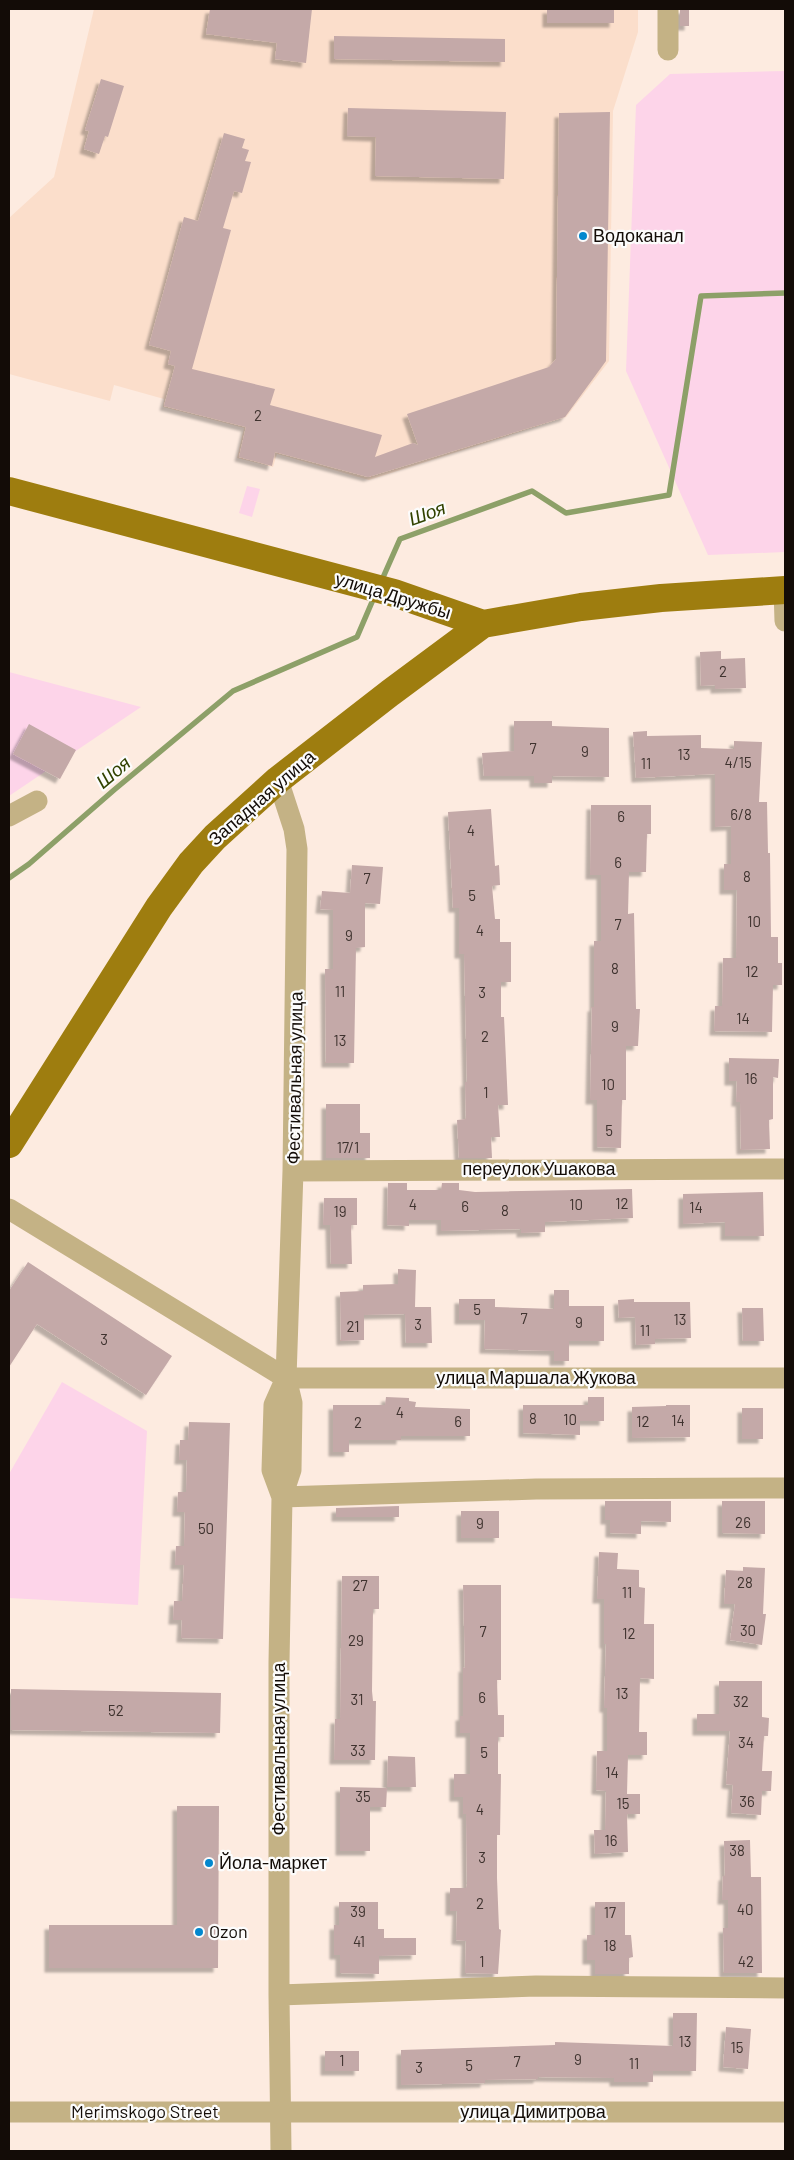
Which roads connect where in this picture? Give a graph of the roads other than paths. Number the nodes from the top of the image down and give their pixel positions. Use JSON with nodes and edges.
{"nodes":[{"id":1,"x":668,"y":9,"type":"edge"},
{"id":2,"x":668,"y":50,"type":"dead end"},
{"id":3,"x":9,"y":491,"type":"edge"},
{"id":4,"x":785,"y":590,"type":"edge"},
{"id":5,"x":785,"y":621,"type":"edge"},
{"id":6,"x":484,"y":624,"type":"junction"},
{"id":7,"x":278,"y":780,"type":"junction"},
{"id":8,"x":37,"y":801,"type":"dead end"},
{"id":9,"x":9,"y":816,"type":"edge"},
{"id":10,"x":9,"y":1144,"type":"edge"},
{"id":11,"x":785,"y":1169,"type":"edge"},
{"id":12,"x":294,"y":1171,"type":"junction"},
{"id":13,"x":9,"y":1209,"type":"edge"},
{"id":14,"x":286,"y":1378,"type":"junction"},
{"id":15,"x":785,"y":1378,"type":"edge"},
{"id":16,"x":785,"y":1488,"type":"edge"},
{"id":17,"x":282,"y":1497,"type":"junction"},
{"id":18,"x":785,"y":1988,"type":"edge"},
{"id":19,"x":279,"y":1995,"type":"junction"},
{"id":20,"x":9,"y":2112,"type":"edge"},
{"id":21,"x":785,"y":2112,"type":"edge"},
{"id":22,"x":281,"y":2113,"type":"junction"},
{"id":23,"x":281,"y":2151,"type":"edge"}],
"edges":[{"from":1,"to":2,"type":"street"},
{"from":3,"to":6,"type":"main road","name":"улица Дружбы"},
{"from":4,"to":5,"type":"street"},
{"from":4,"to":6,"type":"main road","name":"улица Дружбы"},
{"from":6,"to":7,"type":"main road","name":"Западная улица"},
{"from":7,"to":10,"type":"main road","name":"Западная улица"},
{"from":7,"to":12,"type":"street","name":"Фестивальная улица"},
{"from":8,"to":9,"type":"street"},
{"from":11,"to":12,"type":"street","name":"переулок Ушакова"},
{"from":12,"to":14,"type":"street","name":"Фестивальная улица"},
{"from":13,"to":14,"type":"street"},
{"from":14,"to":15,"type":"street","name":"улица Маршала Жукова"},
{"from":14,"to":17,"type":"street","name":"Фестивальная улица"},
{"from":16,"to":17,"type":"street"},
{"from":17,"to":19,"type":"street","name":"Фестивальная улица"},
{"from":18,"to":19,"type":"street"},
{"from":19,"to":22,"type":"street","name":"Фестивальная улица"},
{"from":20,"to":22,"type":"street","name":"Merimskogo Street"},
{"from":21,"to":22,"type":"street","name":"улица Димитрова"},
{"from":22,"to":23,"type":"street","name":"Фестивальная улица"}]}
